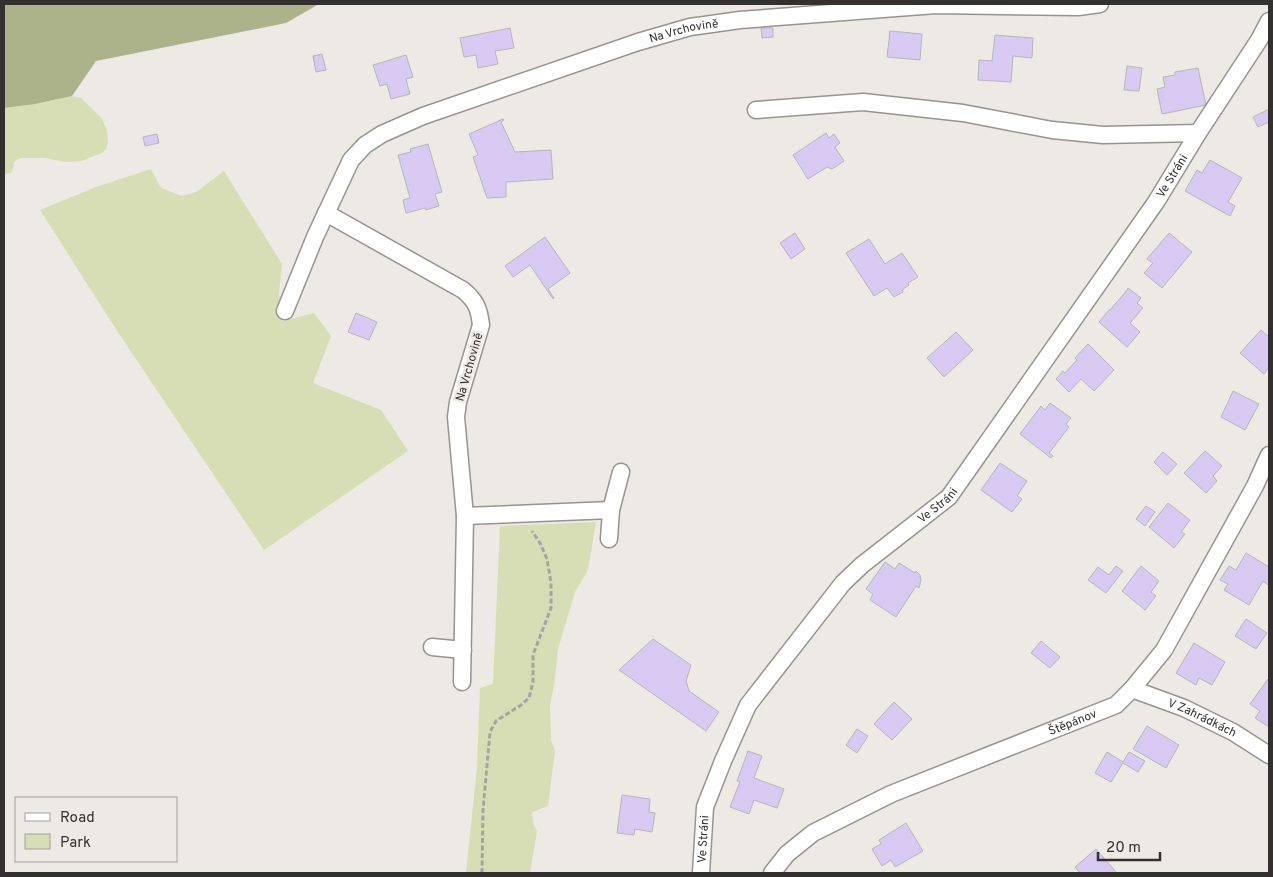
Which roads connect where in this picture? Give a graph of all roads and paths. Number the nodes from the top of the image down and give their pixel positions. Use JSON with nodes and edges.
{"nodes":[{"id":1,"x":1100,"y":4,"type":"edge"},
{"id":2,"x":1269,"y":21,"type":"edge"},
{"id":3,"x":756,"y":110,"type":"dead end"},
{"id":4,"x":1198,"y":134,"type":"junction"},
{"id":5,"x":326,"y":213,"type":"junction"},
{"id":6,"x":285,"y":311,"type":"dead end"},
{"id":7,"x":1269,"y":455,"type":"edge"},
{"id":8,"x":621,"y":472,"type":"dead end"},
{"id":9,"x":611,"y":510,"type":"junction"},
{"id":10,"x":521,"y":514,"type":"junction"},
{"id":11,"x":465,"y":516,"type":"junction"},
{"id":12,"x":609,"y":539,"type":"dead end"},
{"id":13,"x":432,"y":647,"type":"dead end"},
{"id":14,"x":463,"y":650,"type":"junction"},
{"id":15,"x":462,"y":682,"type":"dead end"},
{"id":16,"x":1132,"y":690,"type":"junction"},
{"id":17,"x":1269,"y":755,"type":"edge"},
{"id":18,"x":482,"y":873,"type":"edge"},
{"id":19,"x":701,"y":873,"type":"edge"},
{"id":20,"x":772,"y":873,"type":"edge"}],
"edges":[{"from":1,"to":5,"type":"street","name":"Na Vrchovině"},
{"from":2,"to":4,"type":"street","name":"Ve Stráni"},
{"from":3,"to":4,"type":"street","name":"Ve Stráni"},
{"from":4,"to":19,"type":"street","name":"Ve Stráni"},
{"from":5,"to":6,"type":"street","name":"Na Vrchovině"},
{"from":5,"to":11,"type":"street","name":"Na Vrchovině"},
{"from":7,"to":16,"type":"street","name":"Štěpánov"},
{"from":8,"to":9,"type":"street"},
{"from":9,"to":10,"type":"street"},
{"from":9,"to":12,"type":"street"},
{"from":10,"to":11,"type":"street"},
{"from":10,"to":18,"type":"path"},
{"from":11,"to":14,"type":"street","name":"Na Vrchovině"},
{"from":13,"to":14,"type":"street"},
{"from":14,"to":15,"type":"street","name":"Na Vrchovině"},
{"from":16,"to":17,"type":"street","name":"V Zahrádkách"},
{"from":16,"to":20,"type":"street","name":"Štěpánov"}]}
